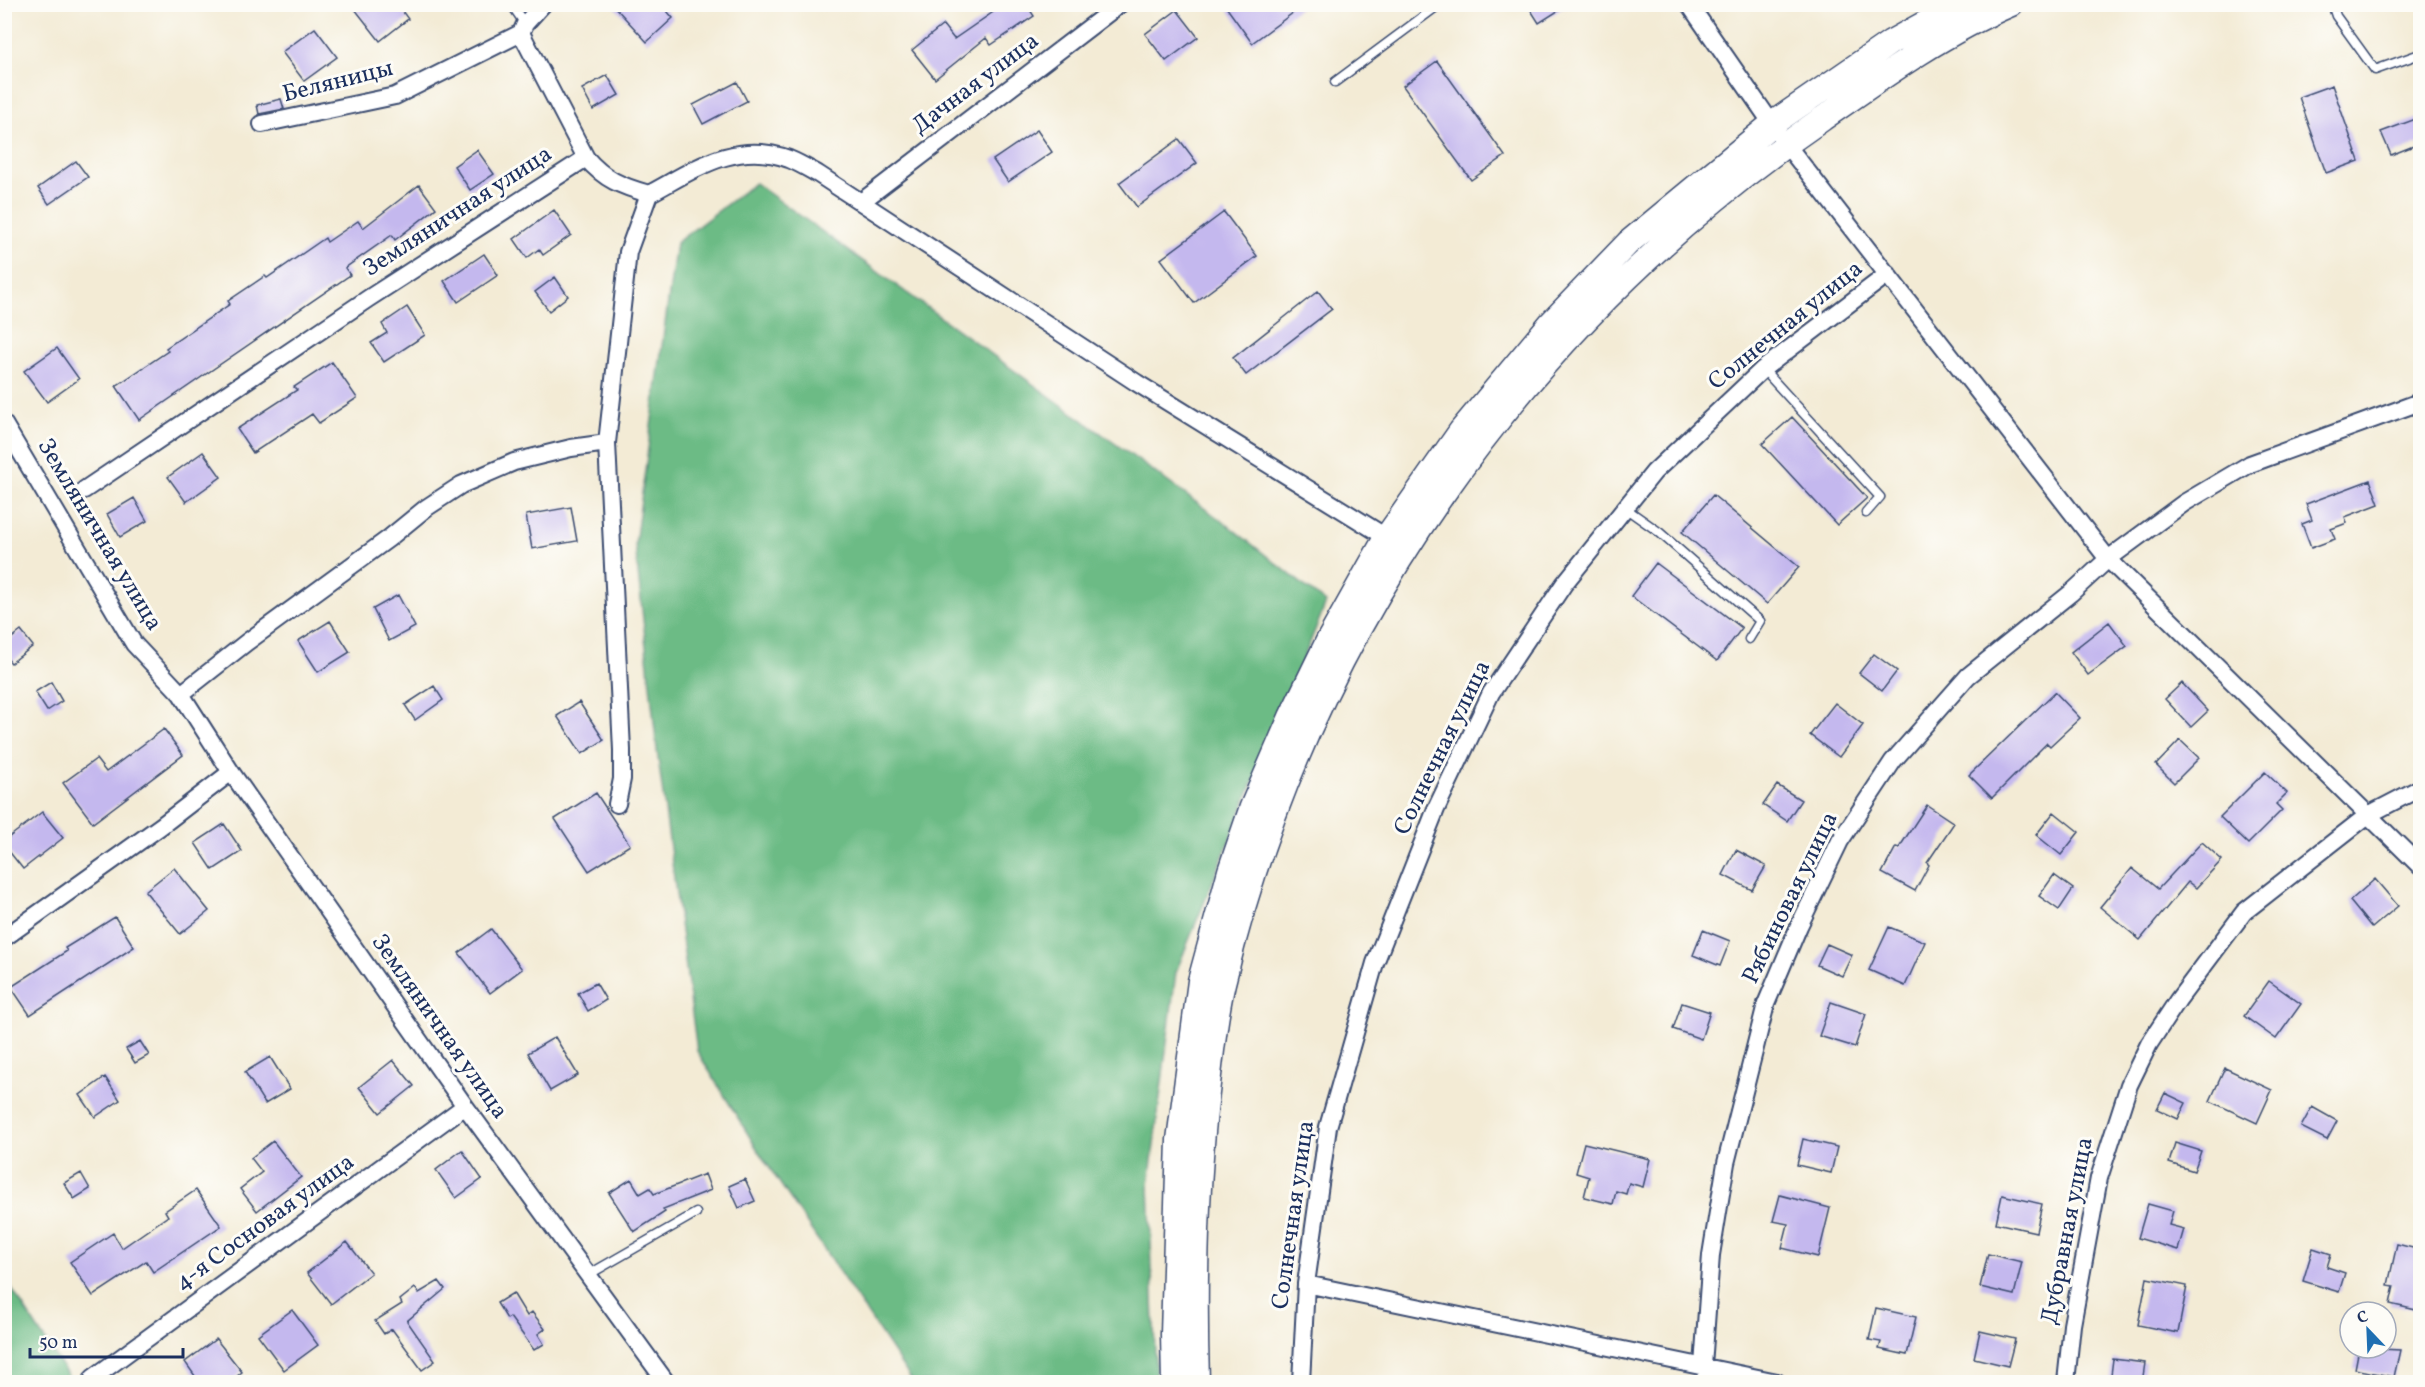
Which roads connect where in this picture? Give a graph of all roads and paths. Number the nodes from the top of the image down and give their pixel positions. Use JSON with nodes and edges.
{"nodes":[{"id":1,"x":511,"y":4,"type":"edge"},
{"id":2,"x":543,"y":4,"type":"edge"},
{"id":3,"x":1120,"y":4,"type":"edge"},
{"id":4,"x":1440,"y":4,"type":"edge"},
{"id":5,"x":1689,"y":4,"type":"edge"},
{"id":6,"x":1960,"y":4,"type":"edge"},
{"id":7,"x":2012,"y":4,"type":"edge"},
{"id":8,"x":2332,"y":4,"type":"edge"},
{"id":9,"x":523,"y":29,"type":"junction"},
{"id":10,"x":2421,"y":54,"type":"edge"},
{"id":11,"x":1335,"y":82,"type":"dead end"},
{"id":12,"x":262,"y":124,"type":"dead end"},
{"id":13,"x":1779,"y":134,"type":"junction"},
{"id":14,"x":586,"y":158,"type":"junction"},
{"id":15,"x":649,"y":194,"type":"junction"},
{"id":16,"x":861,"y":202,"type":"junction"},
{"id":17,"x":1887,"y":274,"type":"junction"},
{"id":18,"x":1763,"y":369,"type":"junction"},
{"id":19,"x":2421,"y":402,"type":"edge"},
{"id":20,"x":5,"y":425,"type":"edge"},
{"id":21,"x":607,"y":442,"type":"junction"},
{"id":22,"x":84,"y":490,"type":"dead end"},
{"id":23,"x":1625,"y":508,"type":"junction"},
{"id":24,"x":1866,"y":513,"type":"dead end"},
{"id":25,"x":1396,"y":544,"type":"junction"},
{"id":26,"x":2108,"y":559,"type":"junction"},
{"id":27,"x":1749,"y":639,"type":"dead end"},
{"id":28,"x":181,"y":694,"type":"junction"},
{"id":29,"x":231,"y":772,"type":"junction"},
{"id":30,"x":2421,"y":788,"type":"edge"},
{"id":31,"x":617,"y":804,"type":"dead end"},
{"id":32,"x":2368,"y":815,"type":"junction"},
{"id":33,"x":2421,"y":866,"type":"edge"},
{"id":34,"x":4,"y":938,"type":"edge"},
{"id":35,"x":465,"y":1106,"type":"junction"},
{"id":36,"x":696,"y":1213,"type":"dead end"},
{"id":37,"x":588,"y":1275,"type":"junction"},
{"id":38,"x":1306,"y":1284,"type":"junction"},
{"id":39,"x":1702,"y":1366,"type":"junction"},
{"id":40,"x":93,"y":1378,"type":"dead end"},
{"id":41,"x":666,"y":1383,"type":"edge"},
{"id":42,"x":1174,"y":1383,"type":"edge"},
{"id":43,"x":1197,"y":1383,"type":"edge"},
{"id":44,"x":1301,"y":1383,"type":"edge"},
{"id":45,"x":1709,"y":1383,"type":"edge"},
{"id":46,"x":1777,"y":1383,"type":"edge"},
{"id":47,"x":2066,"y":1383,"type":"edge"}],
"edges":[{"from":1,"to":9,"type":"lane"},
{"from":2,"to":9,"type":"street","name":"Беляницы"},
{"from":3,"to":16,"type":"street","name":"Дачная улица"},
{"from":4,"to":11,"type":"lane"},
{"from":5,"to":13,"type":"street"},
{"from":6,"to":13,"type":"main road"},
{"from":7,"to":13,"type":"main road"},
{"from":8,"to":10,"type":"lane"},
{"from":9,"to":12,"type":"street","name":"Беляницы"},
{"from":9,"to":14,"type":"street"},
{"from":13,"to":17,"type":"street"},
{"from":13,"to":25,"type":"main road"},
{"from":14,"to":15,"type":"street","name":"Земляничная улица"},
{"from":14,"to":22,"type":"street","name":"Земляничная улица"},
{"from":15,"to":16,"type":"street"},
{"from":15,"to":21,"type":"street"},
{"from":16,"to":25,"type":"street"},
{"from":17,"to":18,"type":"street","name":"Солнечная улица"},
{"from":17,"to":26,"type":"street"},
{"from":18,"to":23,"type":"street","name":"Солнечная улица"},
{"from":18,"to":24,"type":"lane"},
{"from":19,"to":26,"type":"street","name":"Рябиновая улица"},
{"from":20,"to":28,"type":"street","name":"Земляничная улица"},
{"from":21,"to":28,"type":"street"},
{"from":21,"to":31,"type":"street"},
{"from":23,"to":27,"type":"lane"},
{"from":23,"to":38,"type":"street","name":"Солнечная улица"},
{"from":25,"to":42,"type":"main road"},
{"from":25,"to":43,"type":"main road"},
{"from":26,"to":32,"type":"street"},
{"from":26,"to":39,"type":"street","name":"Рябиновая улица"},
{"from":28,"to":29,"type":"street","name":"Земляничная улица"},
{"from":29,"to":34,"type":"street"},
{"from":29,"to":35,"type":"street","name":"Земляничная улица"},
{"from":30,"to":32,"type":"street","name":"Дубравная улица"},
{"from":32,"to":33,"type":"street"},
{"from":32,"to":47,"type":"street","name":"Дубравная улица"},
{"from":35,"to":37,"type":"street","name":"Земляничная улица"},
{"from":35,"to":40,"type":"street","name":"4-я Сосновая улица"},
{"from":36,"to":37,"type":"lane"},
{"from":37,"to":41,"type":"street","name":"Земляничная улица"},
{"from":38,"to":39,"type":"street"},
{"from":38,"to":44,"type":"street","name":"Солнечная улица"},
{"from":39,"to":45,"type":"street","name":"Рябиновая улица"},
{"from":39,"to":46,"type":"street"}]}
